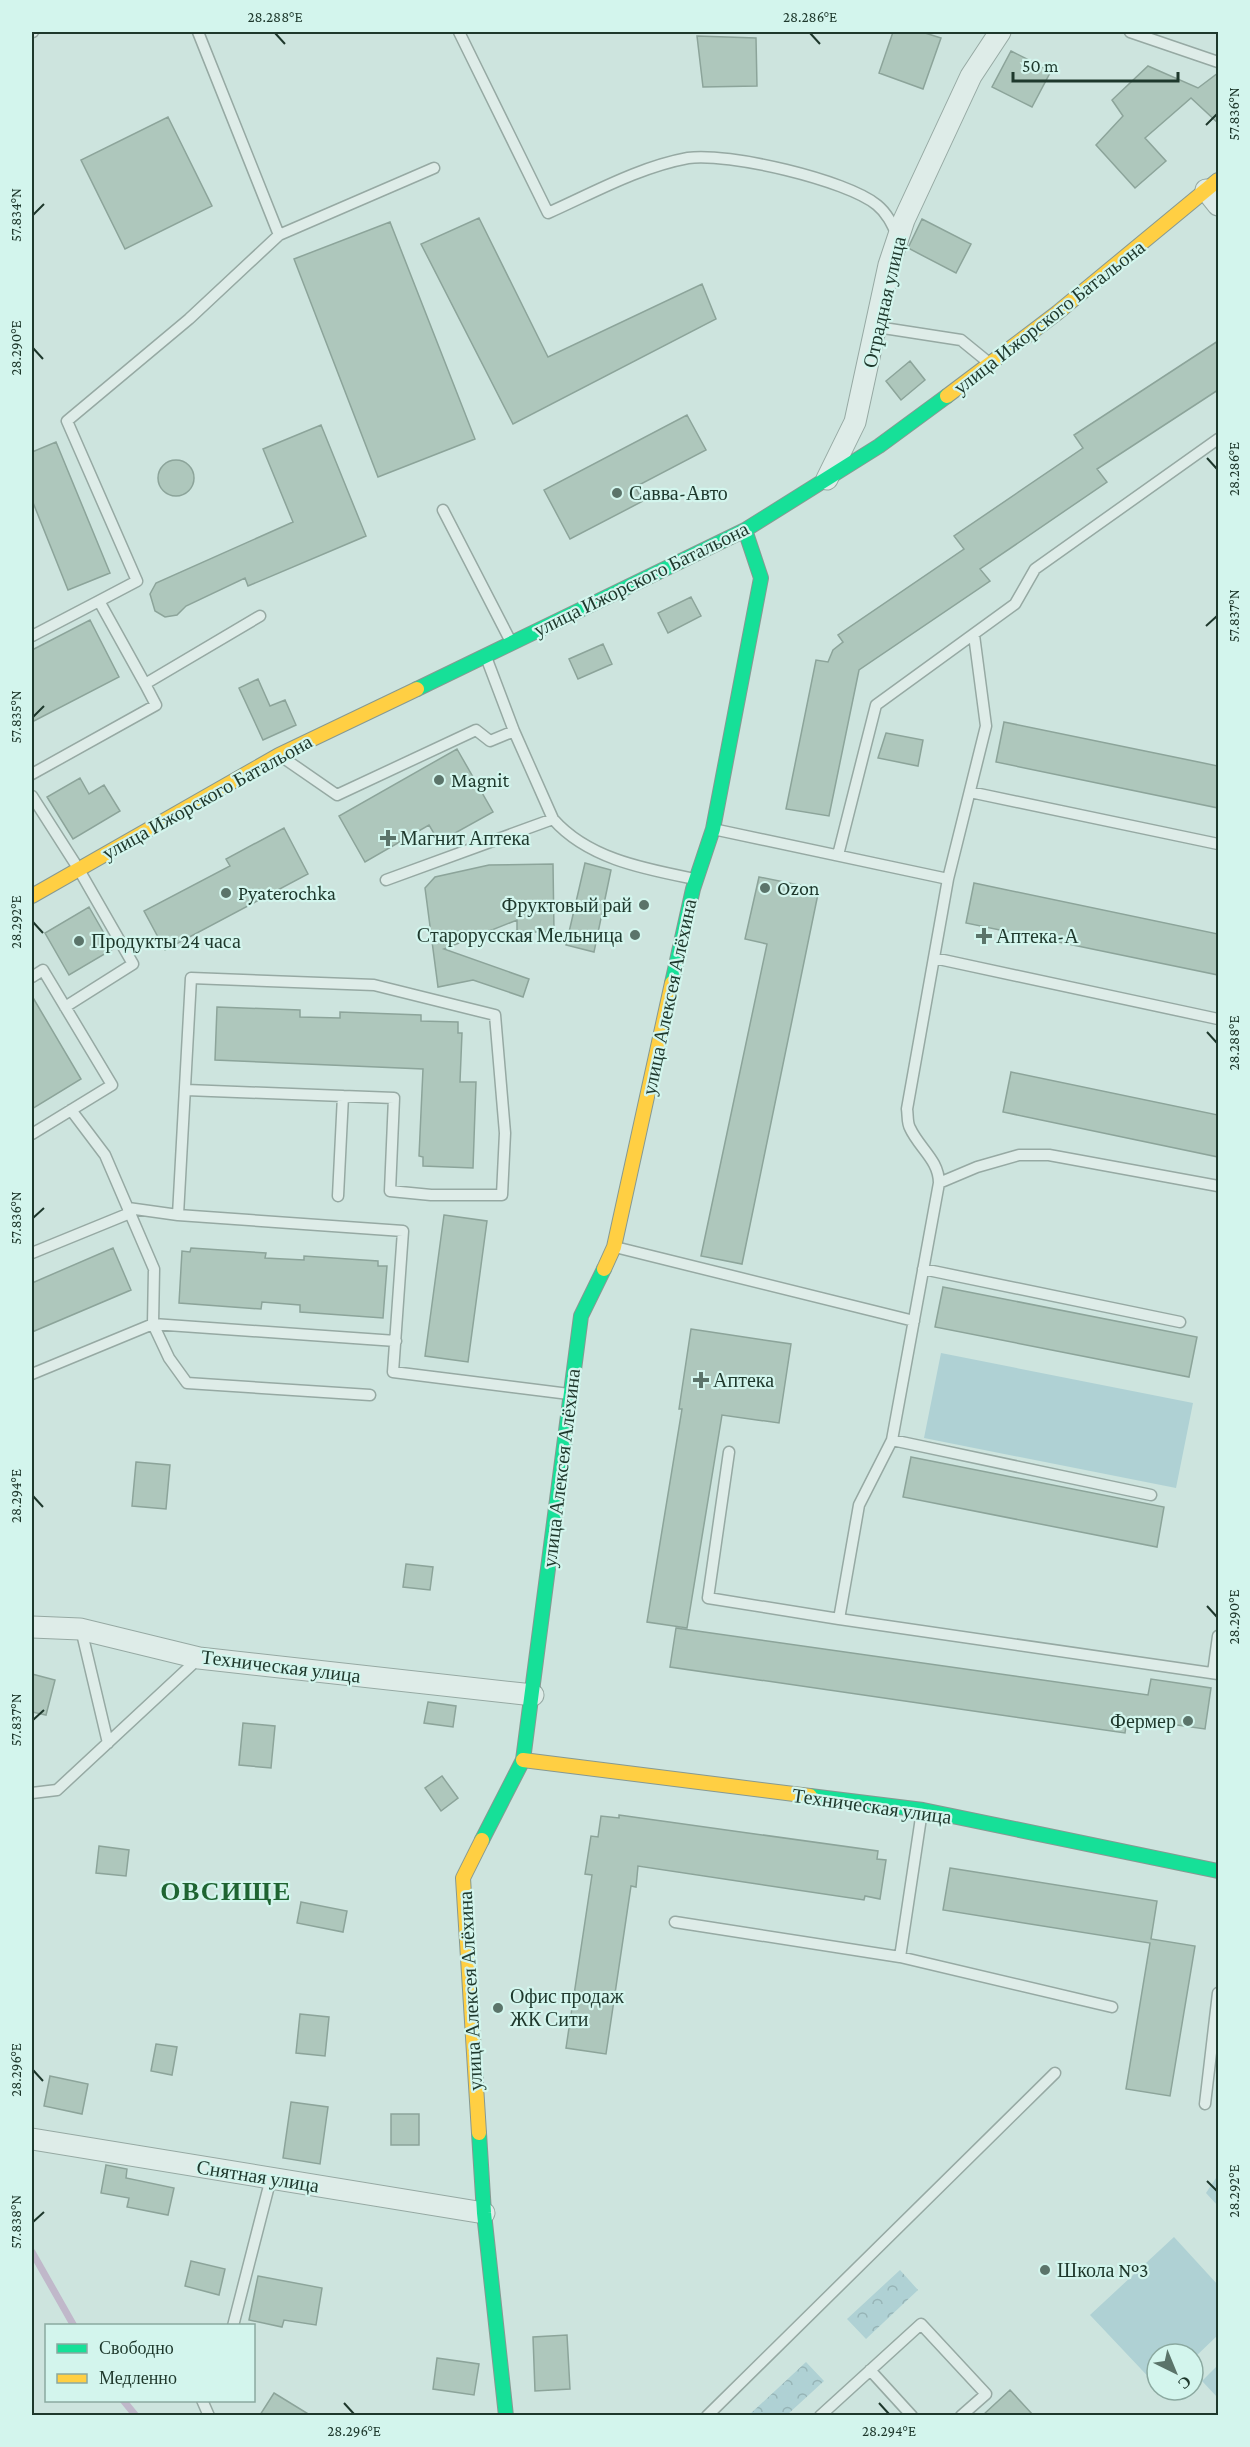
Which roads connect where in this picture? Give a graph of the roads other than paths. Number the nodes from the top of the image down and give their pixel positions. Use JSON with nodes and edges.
{"nodes":[{"id":1,"x":198,"y":32,"type":"edge"},
{"id":2,"x":459,"y":32,"type":"edge"},
{"id":3,"x":1000,"y":32,"type":"edge"},
{"id":4,"x":1130,"y":32,"type":"edge"},
{"id":5,"x":1218,"y":62,"type":"edge"},
{"id":6,"x":434,"y":168,"type":"dead end"},
{"id":7,"x":1214,"y":192,"type":"edge"},
{"id":8,"x":279,"y":235,"type":"junction"},
{"id":9,"x":898,"y":238,"type":"junction"},
{"id":10,"x":877,"y":327,"type":"junction"},
{"id":11,"x":990,"y":365,"type":"junction"},
{"id":12,"x":1218,"y":439,"type":"edge"},
{"id":13,"x":827,"y":479,"type":"junction"},
{"id":14,"x":442,"y":510,"type":"dead end"},
{"id":15,"x":745,"y":530,"type":"junction"},
{"id":16,"x":99,"y":601,"type":"junction"},
{"id":17,"x":260,"y":616,"type":"dead end"},
{"id":18,"x":974,"y":635,"type":"junction"},
{"id":19,"x":32,"y":636,"type":"edge"},
{"id":20,"x":511,"y":642,"type":"junction"},
{"id":21,"x":485,"y":654,"type":"junction"},
{"id":22,"x":145,"y":684,"type":"junction"},
{"id":23,"x":514,"y":731,"type":"junction"},
{"id":24,"x":279,"y":755,"type":"junction"},
{"id":25,"x":32,"y":774,"type":"edge"},
{"id":26,"x":970,"y":792,"type":"junction"},
{"id":27,"x":32,"y":796,"type":"edge"},
{"id":28,"x":553,"y":819,"type":"junction"},
{"id":29,"x":713,"y":829,"type":"junction"},
{"id":30,"x":1218,"y":844,"type":"edge"},
{"id":31,"x":838,"y":855,"type":"junction"},
{"id":32,"x":78,"y":868,"type":"junction"},
{"id":33,"x":696,"y":879,"type":"junction"},
{"id":34,"x":948,"y":879,"type":"junction"},
{"id":35,"x":386,"y":880,"type":"dead end"},
{"id":36,"x":32,"y":896,"type":"edge"},
{"id":37,"x":934,"y":958,"type":"junction"},
{"id":38,"x":32,"y":977,"type":"edge"},
{"id":39,"x":65,"y":1006,"type":"junction"},
{"id":40,"x":1218,"y":1019,"type":"edge"},
{"id":41,"x":186,"y":1090,"type":"junction"},
{"id":42,"x":343,"y":1096,"type":"junction"},
{"id":43,"x":71,"y":1110,"type":"junction"},
{"id":44,"x":32,"y":1134,"type":"edge"},
{"id":45,"x":939,"y":1183,"type":"junction"},
{"id":46,"x":1218,"y":1186,"type":"edge"},
{"id":47,"x":338,"y":1196,"type":"dead end"},
{"id":48,"x":129,"y":1210,"type":"junction"},
{"id":49,"x":178,"y":1215,"type":"junction"},
{"id":50,"x":614,"y":1247,"type":"junction"},
{"id":51,"x":32,"y":1253,"type":"edge"},
{"id":52,"x":924,"y":1269,"type":"junction"},
{"id":53,"x":914,"y":1321,"type":"junction"},
{"id":54,"x":1180,"y":1322,"type":"dead end"},
{"id":55,"x":153,"y":1324,"type":"junction"},
{"id":56,"x":396,"y":1341,"type":"junction"},
{"id":57,"x":32,"y":1374,"type":"edge"},
{"id":58,"x":569,"y":1394,"type":"junction"},
{"id":59,"x":369,"y":1395,"type":"dead end"},
{"id":60,"x":892,"y":1440,"type":"junction"},
{"id":61,"x":729,"y":1452,"type":"dead end"},
{"id":62,"x":1151,"y":1495,"type":"dead end"},
{"id":63,"x":839,"y":1619,"type":"junction"},
{"id":64,"x":32,"y":1627,"type":"edge"},
{"id":65,"x":80,"y":1629,"type":"junction"},
{"id":66,"x":1218,"y":1636,"type":"edge"},
{"id":67,"x":199,"y":1658,"type":"junction"},
{"id":68,"x":1216,"y":1674,"type":"edge"},
{"id":69,"x":533,"y":1695,"type":"junction"},
{"id":70,"x":108,"y":1743,"type":"junction"},
{"id":71,"x":523,"y":1760,"type":"junction"},
{"id":72,"x":32,"y":1793,"type":"edge"},
{"id":73,"x":922,"y":1810,"type":"junction"},
{"id":74,"x":1218,"y":1871,"type":"edge"},
{"id":75,"x":675,"y":1923,"type":"dead end"},
{"id":76,"x":900,"y":1957,"type":"junction"},
{"id":77,"x":1218,"y":1993,"type":"edge"},
{"id":78,"x":1112,"y":2007,"type":"dead end"},
{"id":79,"x":1055,"y":2073,"type":"dead end"},
{"id":80,"x":1204,"y":2104,"type":"dead end"},
{"id":81,"x":32,"y":2139,"type":"edge"},
{"id":82,"x":271,"y":2178,"type":"junction"},
{"id":83,"x":484,"y":2213,"type":"junction"},
{"id":84,"x":233,"y":2324,"type":"edge"},
{"id":85,"x":870,"y":2370,"type":"junction"},
{"id":86,"x":506,"y":2415,"type":"edge"},
{"id":87,"x":707,"y":2415,"type":"edge"},
{"id":88,"x":820,"y":2415,"type":"edge"},
{"id":89,"x":912,"y":2415,"type":"edge"},
{"id":90,"x":961,"y":2415,"type":"edge"}],
"edges":[{"from":1,"to":8,"type":"lane"},
{"from":2,"to":9,"type":"lane"},
{"from":3,"to":9,"type":"street","name":"Отрадная улица"},
{"from":4,"to":5,"type":"lane"},
{"from":6,"to":8,"type":"lane"},
{"from":7,"to":11,"type":"street","name":"улица Ижорского Батальона"},
{"from":8,"to":16,"type":"lane"},
{"from":9,"to":10,"type":"street","name":"Отрадная улица"},
{"from":10,"to":11,"type":"lane"},
{"from":10,"to":13,"type":"street","name":"Отрадная улица"},
{"from":11,"to":13,"type":"street","name":"улица Ижорского Батальона"},
{"from":12,"to":18,"type":"lane"},
{"from":13,"to":15,"type":"street","name":"улица Ижорского Батальона"},
{"from":14,"to":20,"type":"lane"},
{"from":15,"to":20,"type":"street","name":"улица Ижорского Батальона"},
{"from":15,"to":29,"type":"street","name":"улица Алексея Алёхина"},
{"from":16,"to":19,"type":"lane"},
{"from":16,"to":22,"type":"lane"},
{"from":17,"to":22,"type":"lane"},
{"from":18,"to":26,"type":"lane"},
{"from":18,"to":31,"type":"lane"},
{"from":20,"to":21,"type":"street","name":"улица Ижорского Батальона"},
{"from":21,"to":23,"type":"lane"},
{"from":21,"to":24,"type":"street","name":"улица Ижорского Батальона"},
{"from":22,"to":25,"type":"lane"},
{"from":23,"to":24,"type":"lane"},
{"from":23,"to":28,"type":"lane"},
{"from":24,"to":32,"type":"street","name":"улица Ижорского Батальона"},
{"from":26,"to":30,"type":"lane"},
{"from":26,"to":34,"type":"lane"},
{"from":27,"to":32,"type":"lane"},
{"from":28,"to":33,"type":"lane"},
{"from":28,"to":35,"type":"lane"},
{"from":29,"to":31,"type":"lane"},
{"from":29,"to":33,"type":"street","name":"улица Алексея Алёхина"},
{"from":31,"to":34,"type":"lane"},
{"from":32,"to":36,"type":"street","name":"улица Ижорского Батальона"},
{"from":32,"to":39,"type":"lane"},
{"from":33,"to":50,"type":"street","name":"улица Алексея Алёхина"},
{"from":34,"to":37,"type":"lane"},
{"from":37,"to":40,"type":"lane"},
{"from":37,"to":45,"type":"lane"},
{"from":38,"to":39,"type":"lane"},
{"from":39,"to":43,"type":"lane"},
{"from":41,"to":42,"type":"lane"},
{"from":41,"to":42,"type":"lane"},
{"from":41,"to":49,"type":"lane"},
{"from":42,"to":47,"type":"lane"},
{"from":43,"to":44,"type":"lane"},
{"from":43,"to":48,"type":"lane"},
{"from":45,"to":46,"type":"lane"},
{"from":45,"to":52,"type":"lane"},
{"from":48,"to":49,"type":"lane"},
{"from":48,"to":51,"type":"lane"},
{"from":48,"to":55,"type":"lane"},
{"from":49,"to":56,"type":"lane"},
{"from":50,"to":53,"type":"lane"},
{"from":50,"to":58,"type":"street","name":"улица Алексея Алёхина"},
{"from":52,"to":53,"type":"lane"},
{"from":52,"to":54,"type":"lane"},
{"from":53,"to":60,"type":"lane"},
{"from":55,"to":56,"type":"lane"},
{"from":55,"to":57,"type":"lane"},
{"from":55,"to":59,"type":"lane"},
{"from":56,"to":58,"type":"lane"},
{"from":58,"to":69,"type":"street","name":"улица Алексея Алёхина"},
{"from":60,"to":62,"type":"lane"},
{"from":60,"to":63,"type":"lane"},
{"from":61,"to":63,"type":"lane"},
{"from":63,"to":68,"type":"lane"},
{"from":64,"to":65,"type":"street","name":"Техническая улица"},
{"from":65,"to":67,"type":"street","name":"Техническая улица"},
{"from":65,"to":70,"type":"lane"},
{"from":66,"to":68,"type":"lane"},
{"from":67,"to":69,"type":"street","name":"Техническая улица"},
{"from":67,"to":70,"type":"lane"},
{"from":69,"to":71,"type":"street","name":"улица Алексея Алёхина"},
{"from":70,"to":72,"type":"lane"},
{"from":71,"to":73,"type":"street","name":"Техническая улица"},
{"from":71,"to":83,"type":"street","name":"улица Алексея Алёхина"},
{"from":73,"to":74,"type":"street","name":"Техническая улица"},
{"from":73,"to":76,"type":"lane"},
{"from":75,"to":76,"type":"lane"},
{"from":76,"to":78,"type":"lane"},
{"from":77,"to":80,"type":"lane"},
{"from":79,"to":87,"type":"lane"},
{"from":81,"to":82,"type":"street","name":"Снятная улица"},
{"from":82,"to":83,"type":"street","name":"Снятная улица"},
{"from":82,"to":84,"type":"lane"},
{"from":83,"to":86,"type":"street","name":"улица Алексея Алёхина"},
{"from":85,"to":88,"type":"lane"},
{"from":85,"to":89,"type":"lane"},
{"from":85,"to":90,"type":"lane"}]}
